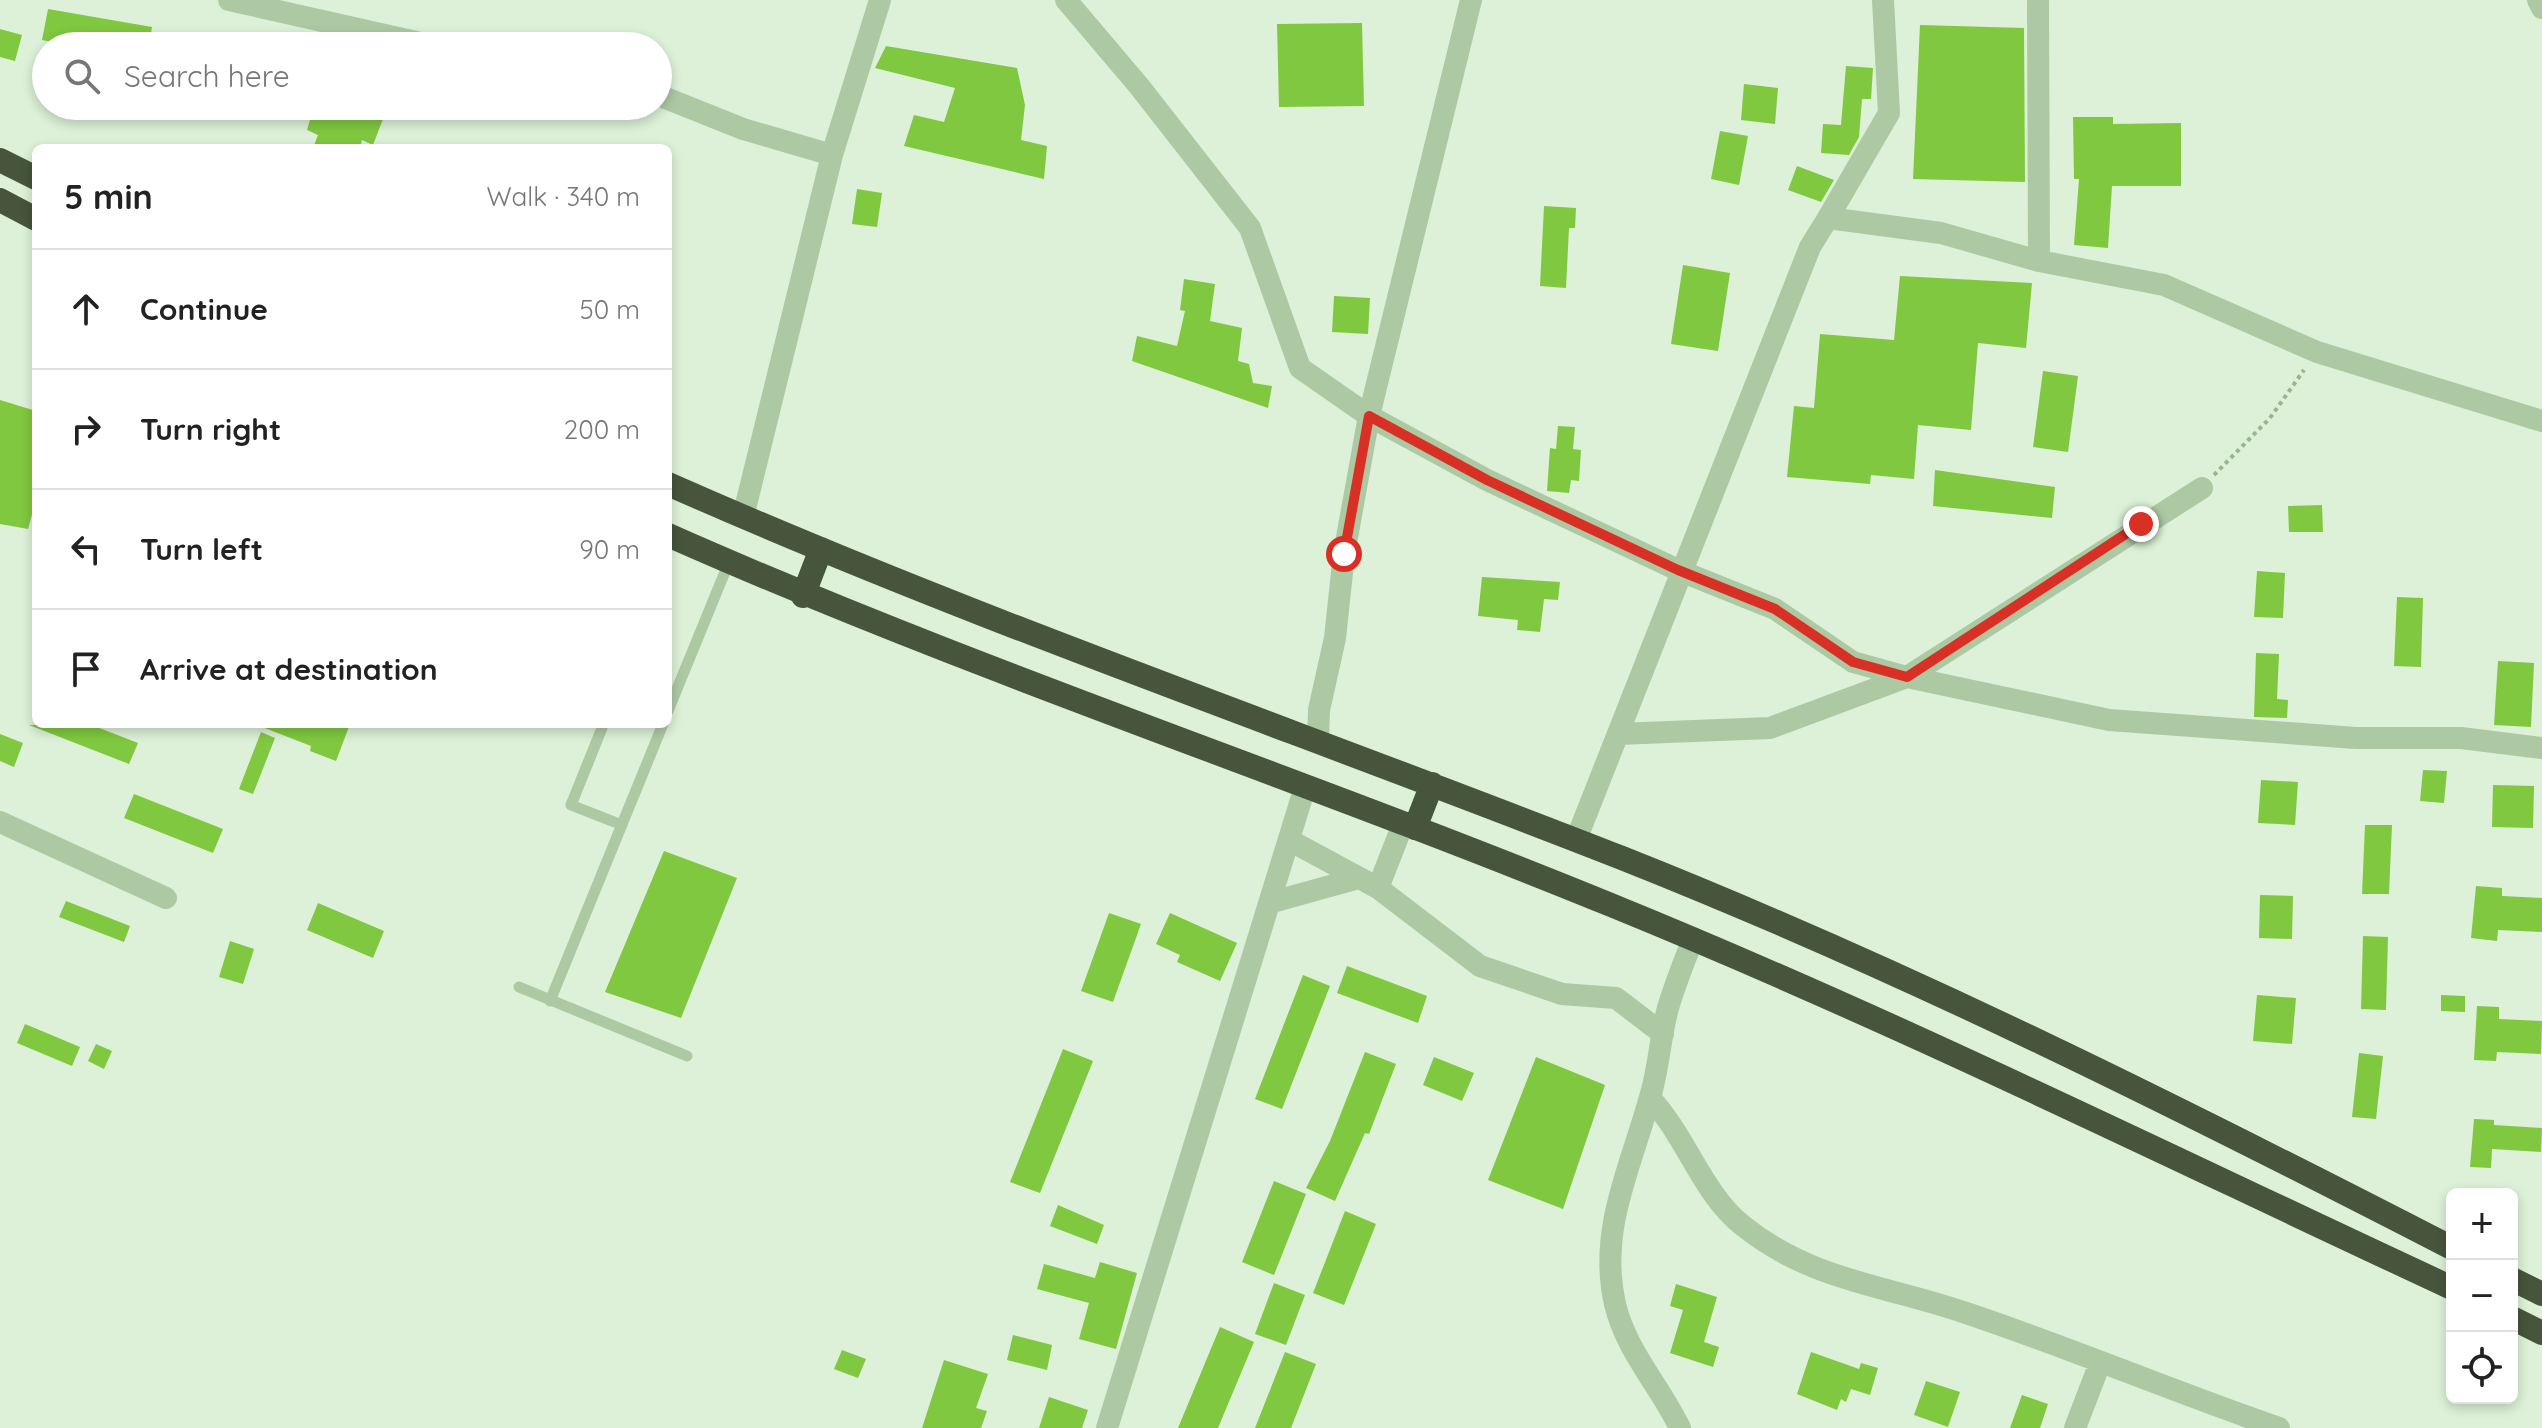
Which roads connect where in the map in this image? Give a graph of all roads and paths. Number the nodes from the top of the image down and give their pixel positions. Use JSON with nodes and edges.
{"nodes":[{"id":1,"x":229,"y":0,"type":"edge"},
{"id":2,"x":880,"y":0,"type":"edge"},
{"id":3,"x":1066,"y":0,"type":"edge"},
{"id":4,"x":1471,"y":0,"type":"edge"},
{"id":5,"x":1883,"y":0,"type":"edge"},
{"id":6,"x":2038,"y":0,"type":"edge"},
{"id":7,"x":2538,"y":0,"type":"edge"},
{"id":8,"x":2542,"y":8,"type":"edge"},
{"id":9,"x":372,"y":32,"type":"edge"},
{"id":10,"x":672,"y":101,"type":"edge"},
{"id":11,"x":832,"y":155,"type":"junction"},
{"id":12,"x":0,"y":160,"type":"edge"},
{"id":13,"x":32,"y":176,"type":"edge"},
{"id":14,"x":0,"y":200,"type":"edge"},
{"id":15,"x":32,"y":217,"type":"edge"},
{"id":16,"x":1828,"y":218,"type":"junction"},
{"id":17,"x":2039,"y":261,"type":"junction"},
{"id":18,"x":2317,"y":352,"type":"junction"},
{"id":19,"x":1369,"y":416,"type":"junction"},
{"id":20,"x":2542,"y":421,"type":"edge"},
{"id":21,"x":672,"y":486,"type":"edge"},
{"id":22,"x":2202,"y":488,"type":"joint"},
{"id":23,"x":743,"y":517,"type":"junction"},
{"id":24,"x":672,"y":537,"type":"edge"},
{"id":25,"x":821,"y":549,"type":"junction"},
{"id":26,"x":729,"y":562,"type":"junction"},
{"id":27,"x":1683,"y":572,"type":"junction"},
{"id":28,"x":803,"y":596,"type":"junction"},
{"id":29,"x":1907,"y":677,"type":"junction"},
{"id":30,"x":672,"y":701,"type":"edge"},
{"id":31,"x":602,"y":728,"type":"dead end"},
{"id":32,"x":661,"y":728,"type":"edge"},
{"id":33,"x":1618,"y":734,"type":"junction"},
{"id":34,"x":1318,"y":742,"type":"junction"},
{"id":35,"x":2542,"y":748,"type":"edge"},
{"id":36,"x":1432,"y":784,"type":"junction"},
{"id":37,"x":1305,"y":787,"type":"junction"},
{"id":38,"x":0,"y":822,"type":"edge"},
{"id":39,"x":622,"y":825,"type":"junction"},
{"id":40,"x":1409,"y":826,"type":"junction"},
{"id":41,"x":1289,"y":840,"type":"junction"},
{"id":42,"x":1576,"y":840,"type":"junction"},
{"id":43,"x":1368,"y":883,"type":"junction"},
{"id":44,"x":166,"y":898,"type":"dead end"},
{"id":45,"x":1269,"y":903,"type":"junction"},
{"id":46,"x":1693,"y":939,"type":"junction"},
{"id":47,"x":519,"y":987,"type":"dead end"},
{"id":48,"x":550,"y":1001,"type":"junction"},
{"id":49,"x":1663,"y":1034,"type":"junction"},
{"id":50,"x":687,"y":1056,"type":"dead end"},
{"id":51,"x":1650,"y":1098,"type":"junction"},
{"id":52,"x":2446,"y":1245,"type":"edge"},
{"id":53,"x":2518,"y":1282,"type":"edge"},
{"id":54,"x":2446,"y":1285,"type":"edge"},
{"id":55,"x":2542,"y":1294,"type":"edge"},
{"id":56,"x":2518,"y":1321,"type":"edge"},
{"id":57,"x":2542,"y":1333,"type":"edge"},
{"id":58,"x":2100,"y":1363,"type":"junction"},
{"id":59,"x":2236,"y":1420,"type":"edge"},
{"id":60,"x":1107,"y":1428,"type":"edge"},
{"id":61,"x":1680,"y":1428,"type":"edge"},
{"id":62,"x":2075,"y":1428,"type":"edge"},
{"id":63,"x":2279,"y":1428,"type":"edge"}],
"edges":[{"from":1,"to":9,"type":"street"},
{"from":2,"to":11,"type":"street"},
{"from":3,"to":19,"type":"street"},
{"from":4,"to":19,"type":"street"},
{"from":5,"to":16,"type":"street"},
{"from":6,"to":17,"type":"street"},
{"from":7,"to":8,"type":"street"},
{"from":10,"to":11,"type":"street"},
{"from":11,"to":23,"type":"street"},
{"from":12,"to":13,"type":"highway"},
{"from":14,"to":15,"type":"highway"},
{"from":16,"to":17,"type":"street"},
{"from":16,"to":27,"type":"street"},
{"from":17,"to":18,"type":"street"},
{"from":18,"to":20,"type":"street"},
{"from":18,"to":22,"type":"path"},
{"from":19,"to":27,"type":"street"},
{"from":19,"to":34,"type":"street"},
{"from":21,"to":23,"type":"highway"},
{"from":22,"to":29,"type":"street"},
{"from":23,"to":25,"type":"highway"},
{"from":24,"to":26,"type":"highway"},
{"from":25,"to":28,"type":"highway"},
{"from":25,"to":34,"type":"highway"},
{"from":26,"to":28,"type":"highway"},
{"from":26,"to":30,"type":"lane"},
{"from":27,"to":29,"type":"street"},
{"from":27,"to":33,"type":"street"},
{"from":28,"to":37,"type":"highway"},
{"from":29,"to":33,"type":"street"},
{"from":29,"to":35,"type":"street"},
{"from":31,"to":39,"type":"lane"},
{"from":32,"to":39,"type":"lane"},
{"from":33,"to":42,"type":"street"},
{"from":34,"to":36,"type":"highway"},
{"from":36,"to":40,"type":"highway"},
{"from":36,"to":42,"type":"highway"},
{"from":37,"to":40,"type":"highway"},
{"from":37,"to":41,"type":"street"},
{"from":38,"to":44,"type":"street"},
{"from":39,"to":48,"type":"lane"},
{"from":40,"to":43,"type":"street"},
{"from":40,"to":46,"type":"highway"},
{"from":41,"to":43,"type":"street"},
{"from":41,"to":45,"type":"street"},
{"from":42,"to":52,"type":"highway"},
{"from":43,"to":45,"type":"street"},
{"from":43,"to":49,"type":"street"},
{"from":45,"to":60,"type":"street"},
{"from":46,"to":49,"type":"street"},
{"from":46,"to":54,"type":"highway"},
{"from":47,"to":48,"type":"lane"},
{"from":48,"to":50,"type":"lane"},
{"from":49,"to":51,"type":"street"},
{"from":51,"to":58,"type":"street"},
{"from":51,"to":61,"type":"street"},
{"from":53,"to":55,"type":"highway"},
{"from":56,"to":57,"type":"highway"},
{"from":58,"to":59,"type":"street"},
{"from":58,"to":62,"type":"street"},
{"from":59,"to":63,"type":"street"}]}
